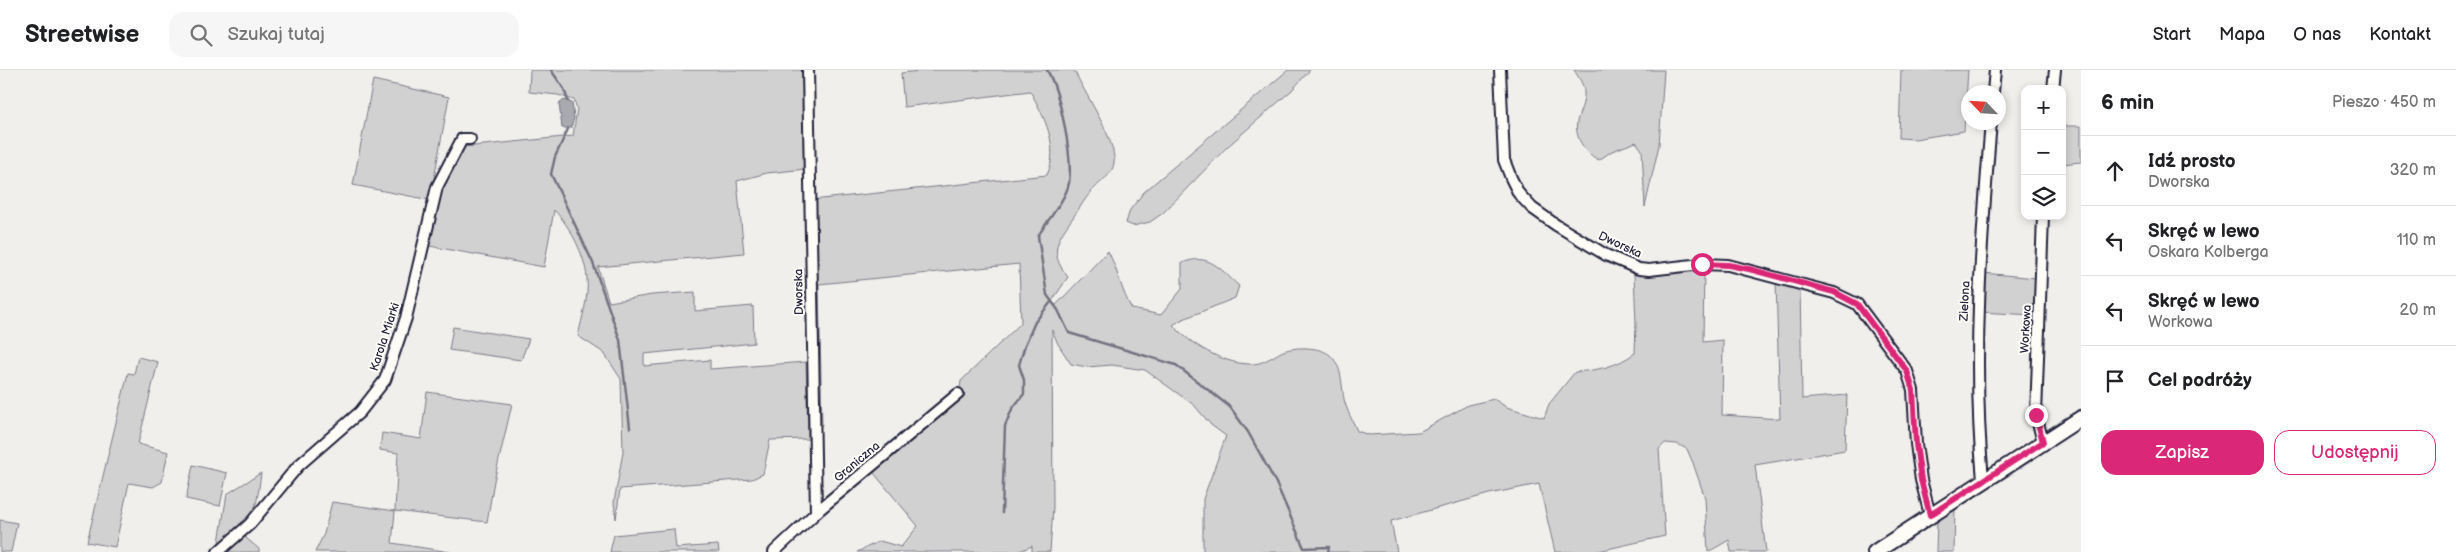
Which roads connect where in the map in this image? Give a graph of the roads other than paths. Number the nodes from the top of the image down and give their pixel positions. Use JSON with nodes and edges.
{"nodes":[{"id":1,"x":808,"y":70,"type":"edge"},
{"id":2,"x":1500,"y":70,"type":"edge"},
{"id":3,"x":1995,"y":70,"type":"edge"},
{"id":4,"x":2055,"y":70,"type":"edge"},
{"id":5,"x":1994,"y":85,"type":"edge"},
{"id":6,"x":2054,"y":85,"type":"edge"},
{"id":7,"x":1990,"y":130,"type":"edge"},
{"id":8,"x":470,"y":139,"type":"dead end"},
{"id":9,"x":2044,"y":220,"type":"edge"},
{"id":10,"x":958,"y":394,"type":"dead end"},
{"id":11,"x":2081,"y":418,"type":"edge"},
{"id":12,"x":2043,"y":442,"type":"junction"},
{"id":13,"x":1983,"y":480,"type":"junction"},
{"id":14,"x":816,"y":512,"type":"junction"},
{"id":15,"x":1930,"y":515,"type":"junction"},
{"id":16,"x":218,"y":552,"type":"edge"},
{"id":17,"x":774,"y":552,"type":"edge"},
{"id":18,"x":1875,"y":552,"type":"edge"}],
"edges":[{"from":1,"to":14,"type":"street","name":"Dworska"},
{"from":2,"to":15,"type":"street","name":"Dworska"},
{"from":3,"to":5,"type":"street"},
{"from":4,"to":6,"type":"street"},
{"from":7,"to":13,"type":"street","name":"Zielona"},
{"from":8,"to":16,"type":"street","name":"Karola Miarki"},
{"from":9,"to":12,"type":"street","name":"Workowa"},
{"from":10,"to":14,"type":"street","name":"Graniczna"},
{"from":11,"to":12,"type":"main road"},
{"from":12,"to":13,"type":"main road"},
{"from":13,"to":15,"type":"main road"},
{"from":14,"to":17,"type":"street","name":"Graniczna"},
{"from":15,"to":18,"type":"main road"}]}
